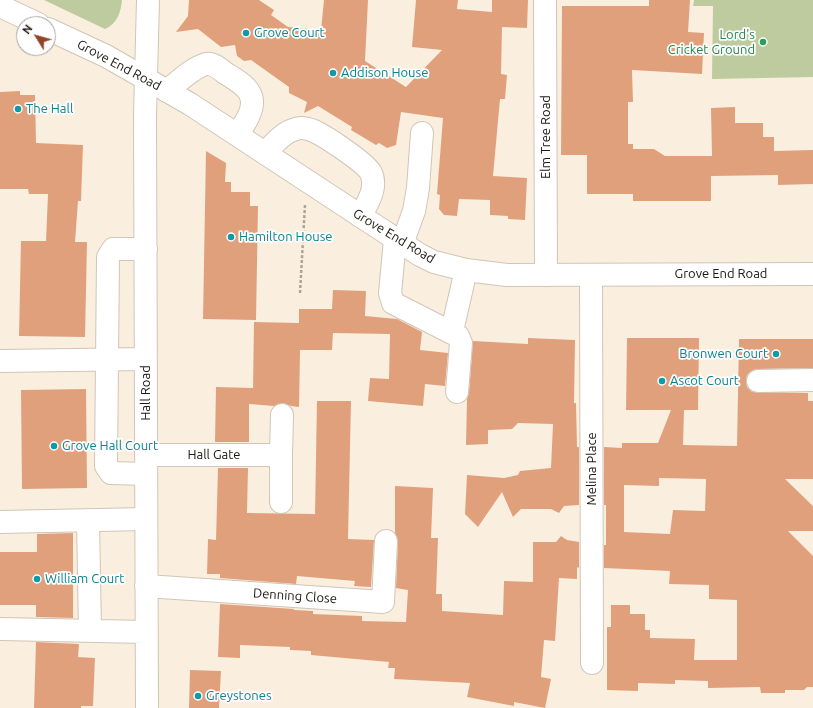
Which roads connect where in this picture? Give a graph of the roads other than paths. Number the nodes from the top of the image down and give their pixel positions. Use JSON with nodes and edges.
{"nodes":[{"id":1,"x":148,"y":0,"type":"edge"},
{"id":2,"x":546,"y":0,"type":"edge"},
{"id":3,"x":0,"y":6,"type":"edge"},
{"id":4,"x":21,"y":16,"type":"edge"},
{"id":5,"x":56,"y":32,"type":"edge"},
{"id":6,"x":147,"y":78,"type":"junction"},
{"id":7,"x":167,"y":91,"type":"junction"},
{"id":8,"x":422,"y":133,"type":"dead end"},
{"id":9,"x":236,"y":134,"type":"junction"},
{"id":10,"x":265,"y":153,"type":"junction"},
{"id":11,"x":360,"y":216,"type":"junction"},
{"id":12,"x":398,"y":242,"type":"junction"},
{"id":13,"x":146,"y":249,"type":"junction"},
{"id":14,"x":466,"y":270,"type":"junction"},
{"id":15,"x":813,"y":274,"type":"edge"},
{"id":16,"x":546,"y":275,"type":"junction"},
{"id":17,"x":591,"y":275,"type":"junction"},
{"id":18,"x":452,"y":331,"type":"junction"},
{"id":19,"x":145,"y":359,"type":"junction"},
{"id":20,"x":107,"y":360,"type":"junction"},
{"id":21,"x":0,"y":361,"type":"edge"},
{"id":22,"x":813,"y":380,"type":"edge"},
{"id":23,"x":758,"y":381,"type":"dead end"},
{"id":24,"x":457,"y":392,"type":"dead end"},
{"id":25,"x":282,"y":415,"type":"dead end"},
{"id":26,"x":281,"y":455,"type":"junction"},
{"id":27,"x":146,"y":465,"type":"junction"},
{"id":28,"x":281,"y":502,"type":"dead end"},
{"id":29,"x":146,"y":519,"type":"junction"},
{"id":30,"x":88,"y":520,"type":"junction"},
{"id":31,"x":0,"y":522,"type":"edge"},
{"id":32,"x":386,"y":541,"type":"dead end"},
{"id":33,"x":146,"y":586,"type":"junction"},
{"id":34,"x":0,"y":629,"type":"edge"},
{"id":35,"x":90,"y":631,"type":"junction"},
{"id":36,"x":146,"y":632,"type":"junction"},
{"id":37,"x":592,"y":663,"type":"dead end"},
{"id":38,"x":146,"y":708,"type":"edge"}],
"edges":[{"from":1,"to":6,"type":"street","name":"Hall Road"},
{"from":2,"to":16,"type":"street","name":"Elm Tree Road"},
{"from":3,"to":4,"type":"street"},
{"from":5,"to":6,"type":"street","name":"Grove End Road"},
{"from":6,"to":7,"type":"street","name":"Grove End Road"},
{"from":6,"to":13,"type":"street","name":"Hall Road"},
{"from":7,"to":9,"type":"street","name":"Grove End Road"},
{"from":7,"to":9,"type":"street"},
{"from":8,"to":12,"type":"street"},
{"from":9,"to":10,"type":"street","name":"Grove End Road"},
{"from":10,"to":11,"type":"street","name":"Grove End Road"},
{"from":10,"to":11,"type":"street"},
{"from":11,"to":12,"type":"street","name":"Grove End Road"},
{"from":12,"to":14,"type":"street","name":"Grove End Road"},
{"from":12,"to":18,"type":"street"},
{"from":13,"to":19,"type":"street","name":"Hall Road"},
{"from":13,"to":20,"type":"street"},
{"from":14,"to":16,"type":"street","name":"Grove End Road"},
{"from":14,"to":18,"type":"street"},
{"from":15,"to":17,"type":"street","name":"Grove End Road"},
{"from":16,"to":17,"type":"street","name":"Grove End Road"},
{"from":17,"to":37,"type":"street","name":"Melina Place"},
{"from":18,"to":24,"type":"street"},
{"from":19,"to":20,"type":"street"},
{"from":19,"to":27,"type":"street","name":"Hall Road"},
{"from":20,"to":21,"type":"street"},
{"from":20,"to":27,"type":"street","name":"Hall Gate"},
{"from":22,"to":23,"type":"street"},
{"from":25,"to":26,"type":"street"},
{"from":26,"to":27,"type":"street","name":"Hall Gate"},
{"from":26,"to":28,"type":"street"},
{"from":27,"to":29,"type":"street","name":"Hall Road"},
{"from":29,"to":30,"type":"street"},
{"from":29,"to":33,"type":"street","name":"Hall Road"},
{"from":30,"to":31,"type":"street"},
{"from":30,"to":35,"type":"street"},
{"from":32,"to":33,"type":"street","name":"Denning Close"},
{"from":33,"to":36,"type":"street","name":"Hall Road"},
{"from":34,"to":35,"type":"street"},
{"from":35,"to":36,"type":"street"},
{"from":36,"to":38,"type":"street","name":"Hall Road"}]}
